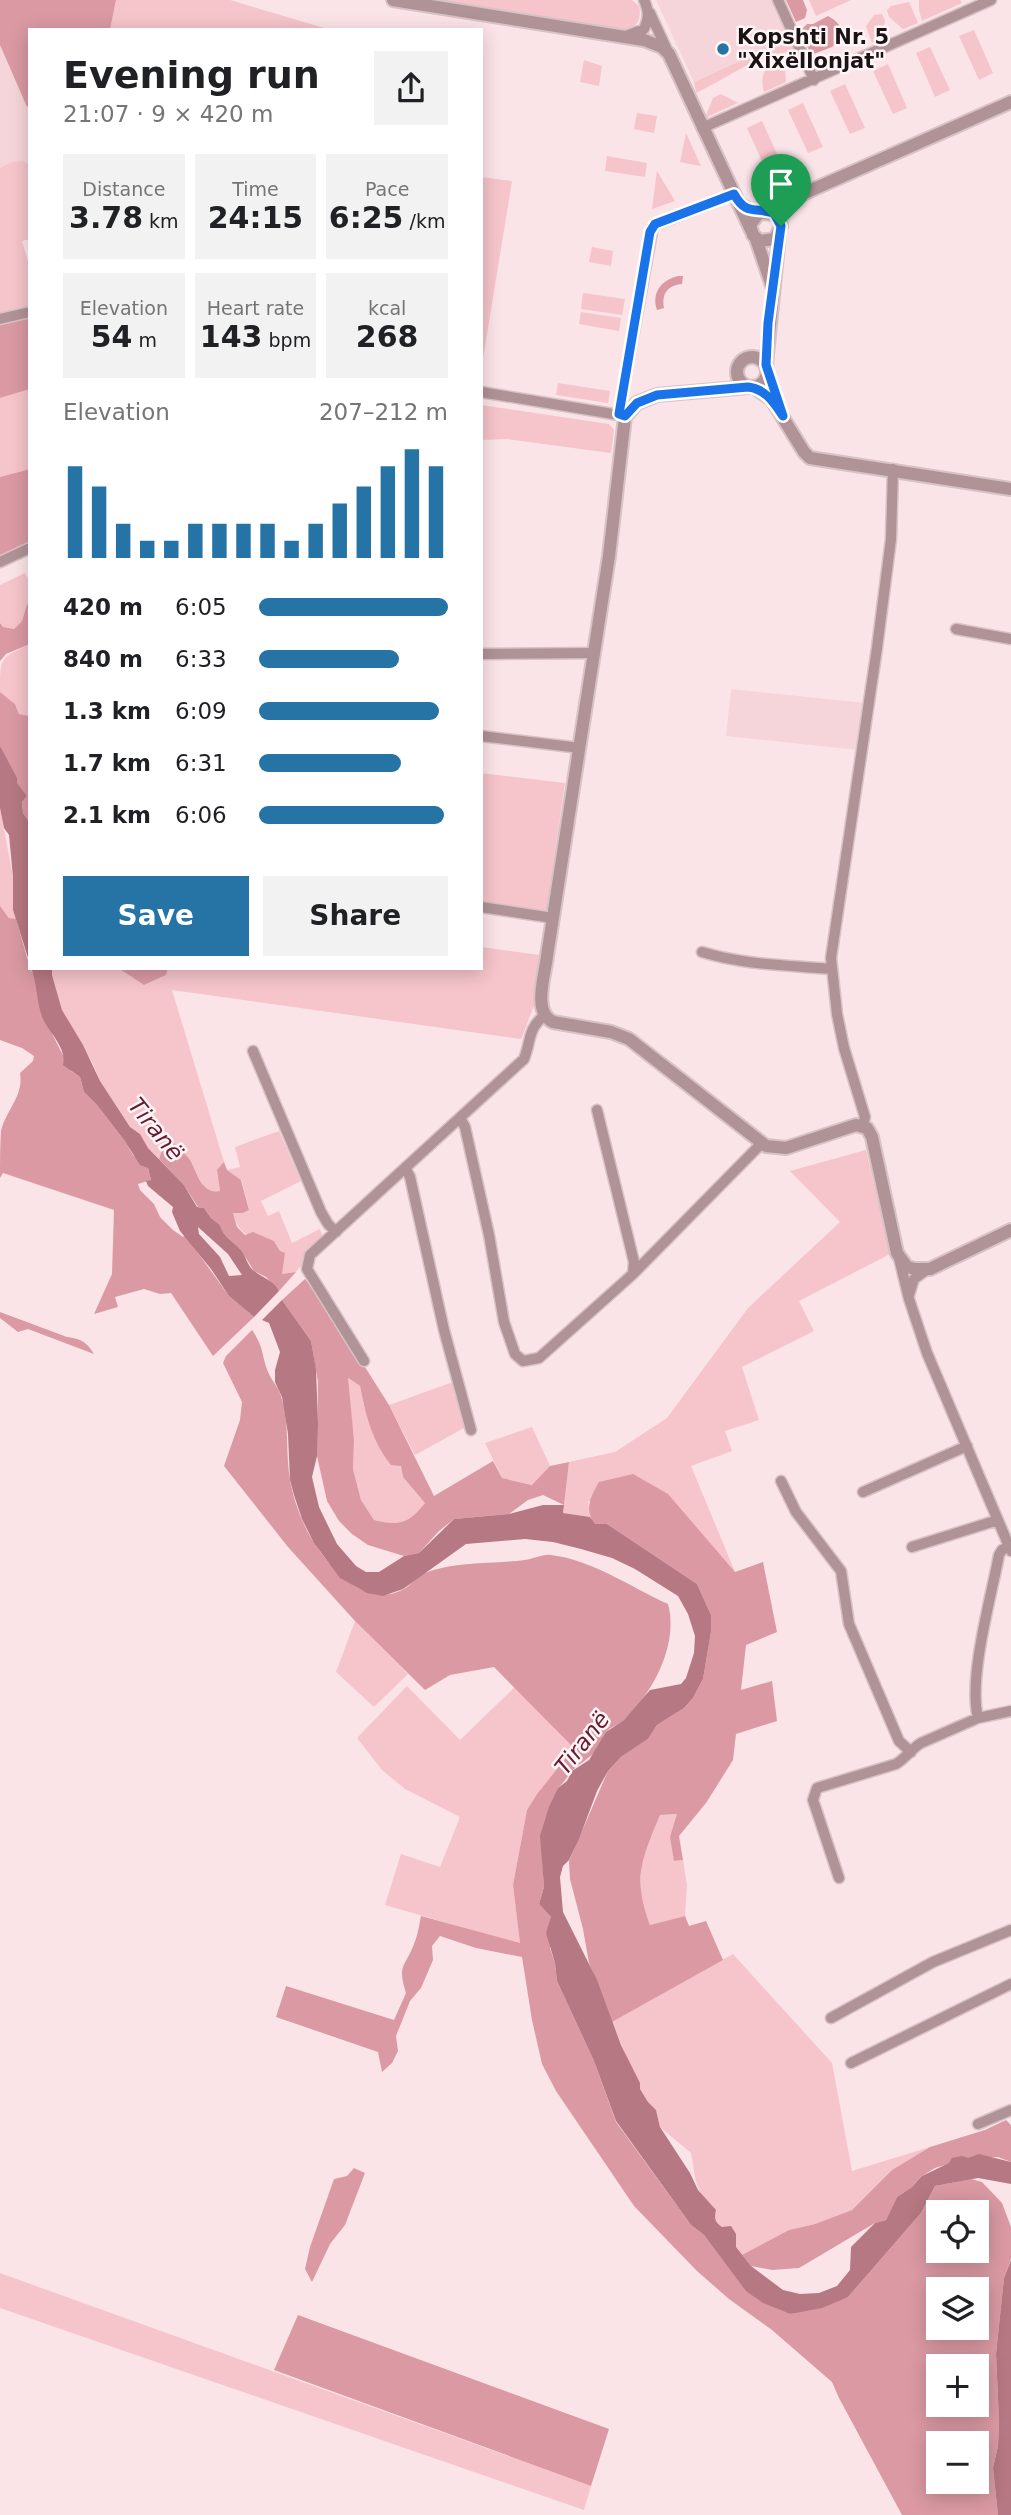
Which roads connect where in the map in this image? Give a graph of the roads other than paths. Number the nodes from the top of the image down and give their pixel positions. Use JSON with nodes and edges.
{"nodes":[{"id":1,"x":393,"y":0,"type":"edge"},
{"id":2,"x":778,"y":0,"type":"edge"},
{"id":3,"x":991,"y":0,"type":"edge"},
{"id":4,"x":646,"y":4,"type":"edge"},
{"id":5,"x":622,"y":37,"type":"junction"},
{"id":6,"x":668,"y":54,"type":"junction"},
{"id":7,"x":814,"y":80,"type":"junction"},
{"id":8,"x":1011,"y":103,"type":"edge"},
{"id":9,"x":702,"y":128,"type":"junction"},
{"id":10,"x":736,"y":198,"type":"junction"},
{"id":11,"x":791,"y":199,"type":"junction"},
{"id":12,"x":761,"y":212,"type":"junction"},
{"id":13,"x":780,"y":231,"type":"junction"},
{"id":14,"x":753,"y":234,"type":"junction"},
{"id":15,"x":773,"y":290,"type":"junction"},
{"id":16,"x":28,"y":312,"type":"edge"},
{"id":17,"x":0,"y":319,"type":"edge"},
{"id":18,"x":768,"y":323,"type":"junction"},
{"id":19,"x":743,"y":361,"type":"junction"},
{"id":20,"x":766,"y":370,"type":"junction"},
{"id":21,"x":751,"y":387,"type":"junction"},
{"id":22,"x":695,"y":391,"type":"junction"},
{"id":23,"x":483,"y":392,"type":"edge"},
{"id":24,"x":622,"y":415,"type":"junction"},
{"id":25,"x":783,"y":416,"type":"junction"},
{"id":26,"x":893,"y":469,"type":"junction"},
{"id":27,"x":1011,"y":489,"type":"edge"},
{"id":28,"x":28,"y":549,"type":"edge"},
{"id":29,"x":0,"y":562,"type":"edge"},
{"id":30,"x":956,"y":629,"type":"dead end"},
{"id":31,"x":1011,"y":639,"type":"edge"},
{"id":32,"x":595,"y":653,"type":"junction"},
{"id":33,"x":483,"y":654,"type":"edge"},
{"id":34,"x":483,"y":736,"type":"edge"},
{"id":35,"x":580,"y":748,"type":"junction"},
{"id":36,"x":483,"y":907,"type":"edge"},
{"id":37,"x":553,"y":918,"type":"junction"},
{"id":38,"x":702,"y":952,"type":"dead end"},
{"id":39,"x":831,"y":969,"type":"junction"},
{"id":40,"x":544,"y":1016,"type":"junction"},
{"id":41,"x":253,"y":1051,"type":"dead end"},
{"id":42,"x":597,"y":1110,"type":"dead end"},
{"id":43,"x":460,"y":1118,"type":"junction"},
{"id":44,"x":863,"y":1125,"type":"junction"},
{"id":45,"x":761,"y":1144,"type":"junction"},
{"id":46,"x":406,"y":1168,"type":"junction"},
{"id":47,"x":1011,"y":1230,"type":"edge"},
{"id":48,"x":336,"y":1232,"type":"junction"},
{"id":49,"x":897,"y":1252,"type":"junction"},
{"id":50,"x":930,"y":1269,"type":"junction"},
{"id":51,"x":634,"y":1274,"type":"junction"},
{"id":52,"x":909,"y":1298,"type":"junction"},
{"id":53,"x":364,"y":1361,"type":"dead end"},
{"id":54,"x":471,"y":1430,"type":"dead end"},
{"id":55,"x":967,"y":1446,"type":"junction"},
{"id":56,"x":781,"y":1481,"type":"dead end"},
{"id":57,"x":863,"y":1492,"type":"dead end"},
{"id":58,"x":998,"y":1520,"type":"junction"},
{"id":59,"x":912,"y":1547,"type":"dead end"},
{"id":60,"x":1010,"y":1549,"type":"edge"},
{"id":61,"x":1011,"y":1711,"type":"edge"},
{"id":62,"x":978,"y":1718,"type":"junction"},
{"id":63,"x":911,"y":1752,"type":"junction"},
{"id":64,"x":839,"y":1878,"type":"dead end"},
{"id":65,"x":1011,"y":1930,"type":"edge"},
{"id":66,"x":1011,"y":1984,"type":"edge"},
{"id":67,"x":831,"y":2018,"type":"dead end"},
{"id":68,"x":851,"y":2063,"type":"dead end"},
{"id":69,"x":1011,"y":2109,"type":"edge"},
{"id":70,"x":978,"y":2124,"type":"dead end"}],
"edges":[{"from":1,"to":5,"type":"street"},
{"from":2,"to":7,"type":"street"},
{"from":3,"to":7,"type":"street"},
{"from":4,"to":5,"type":"street"},
{"from":4,"to":6,"type":"street"},
{"from":5,"to":6,"type":"street"},
{"from":6,"to":9,"type":"street"},
{"from":7,"to":9,"type":"street"},
{"from":8,"to":11,"type":"street"},
{"from":9,"to":10,"type":"street"},
{"from":10,"to":12,"type":"street"},
{"from":10,"to":14,"type":"street"},
{"from":10,"to":24,"type":"street"},
{"from":11,"to":12,"type":"street"},
{"from":11,"to":13,"type":"street"},
{"from":12,"to":13,"type":"street"},
{"from":12,"to":14,"type":"street"},
{"from":13,"to":14,"type":"street"},
{"from":13,"to":15,"type":"street"},
{"from":14,"to":15,"type":"street"},
{"from":15,"to":18,"type":"street"},
{"from":16,"to":17,"type":"street"},
{"from":18,"to":19,"type":"street"},
{"from":18,"to":20,"type":"street"},
{"from":19,"to":20,"type":"street"},
{"from":19,"to":21,"type":"street"},
{"from":19,"to":22,"type":"street"},
{"from":20,"to":21,"type":"street"},
{"from":20,"to":25,"type":"street"},
{"from":21,"to":22,"type":"street"},
{"from":21,"to":25,"type":"street"},
{"from":22,"to":24,"type":"street"},
{"from":23,"to":24,"type":"street"},
{"from":24,"to":32,"type":"street"},
{"from":25,"to":26,"type":"street"},
{"from":26,"to":27,"type":"street"},
{"from":26,"to":39,"type":"street"},
{"from":28,"to":29,"type":"street"},
{"from":30,"to":31,"type":"street"},
{"from":32,"to":33,"type":"street"},
{"from":32,"to":35,"type":"street"},
{"from":34,"to":35,"type":"street"},
{"from":35,"to":37,"type":"street"},
{"from":36,"to":37,"type":"street"},
{"from":37,"to":40,"type":"street"},
{"from":38,"to":39,"type":"street"},
{"from":39,"to":44,"type":"street"},
{"from":40,"to":43,"type":"street"},
{"from":40,"to":45,"type":"street"},
{"from":41,"to":48,"type":"street"},
{"from":42,"to":51,"type":"street"},
{"from":43,"to":46,"type":"street"},
{"from":43,"to":51,"type":"street"},
{"from":44,"to":45,"type":"street"},
{"from":44,"to":49,"type":"street"},
{"from":45,"to":51,"type":"street"},
{"from":46,"to":48,"type":"street"},
{"from":46,"to":54,"type":"street"},
{"from":47,"to":50,"type":"street"},
{"from":48,"to":53,"type":"street"},
{"from":49,"to":50,"type":"street"},
{"from":49,"to":52,"type":"street"},
{"from":50,"to":52,"type":"street"},
{"from":52,"to":55,"type":"street"},
{"from":55,"to":57,"type":"street"},
{"from":55,"to":58,"type":"street"},
{"from":56,"to":63,"type":"street"},
{"from":58,"to":59,"type":"street"},
{"from":58,"to":60,"type":"street"},
{"from":60,"to":62,"type":"street"},
{"from":61,"to":62,"type":"street"},
{"from":62,"to":63,"type":"street"},
{"from":63,"to":64,"type":"street"},
{"from":65,"to":67,"type":"street"},
{"from":66,"to":68,"type":"street"},
{"from":69,"to":70,"type":"street"}]}
